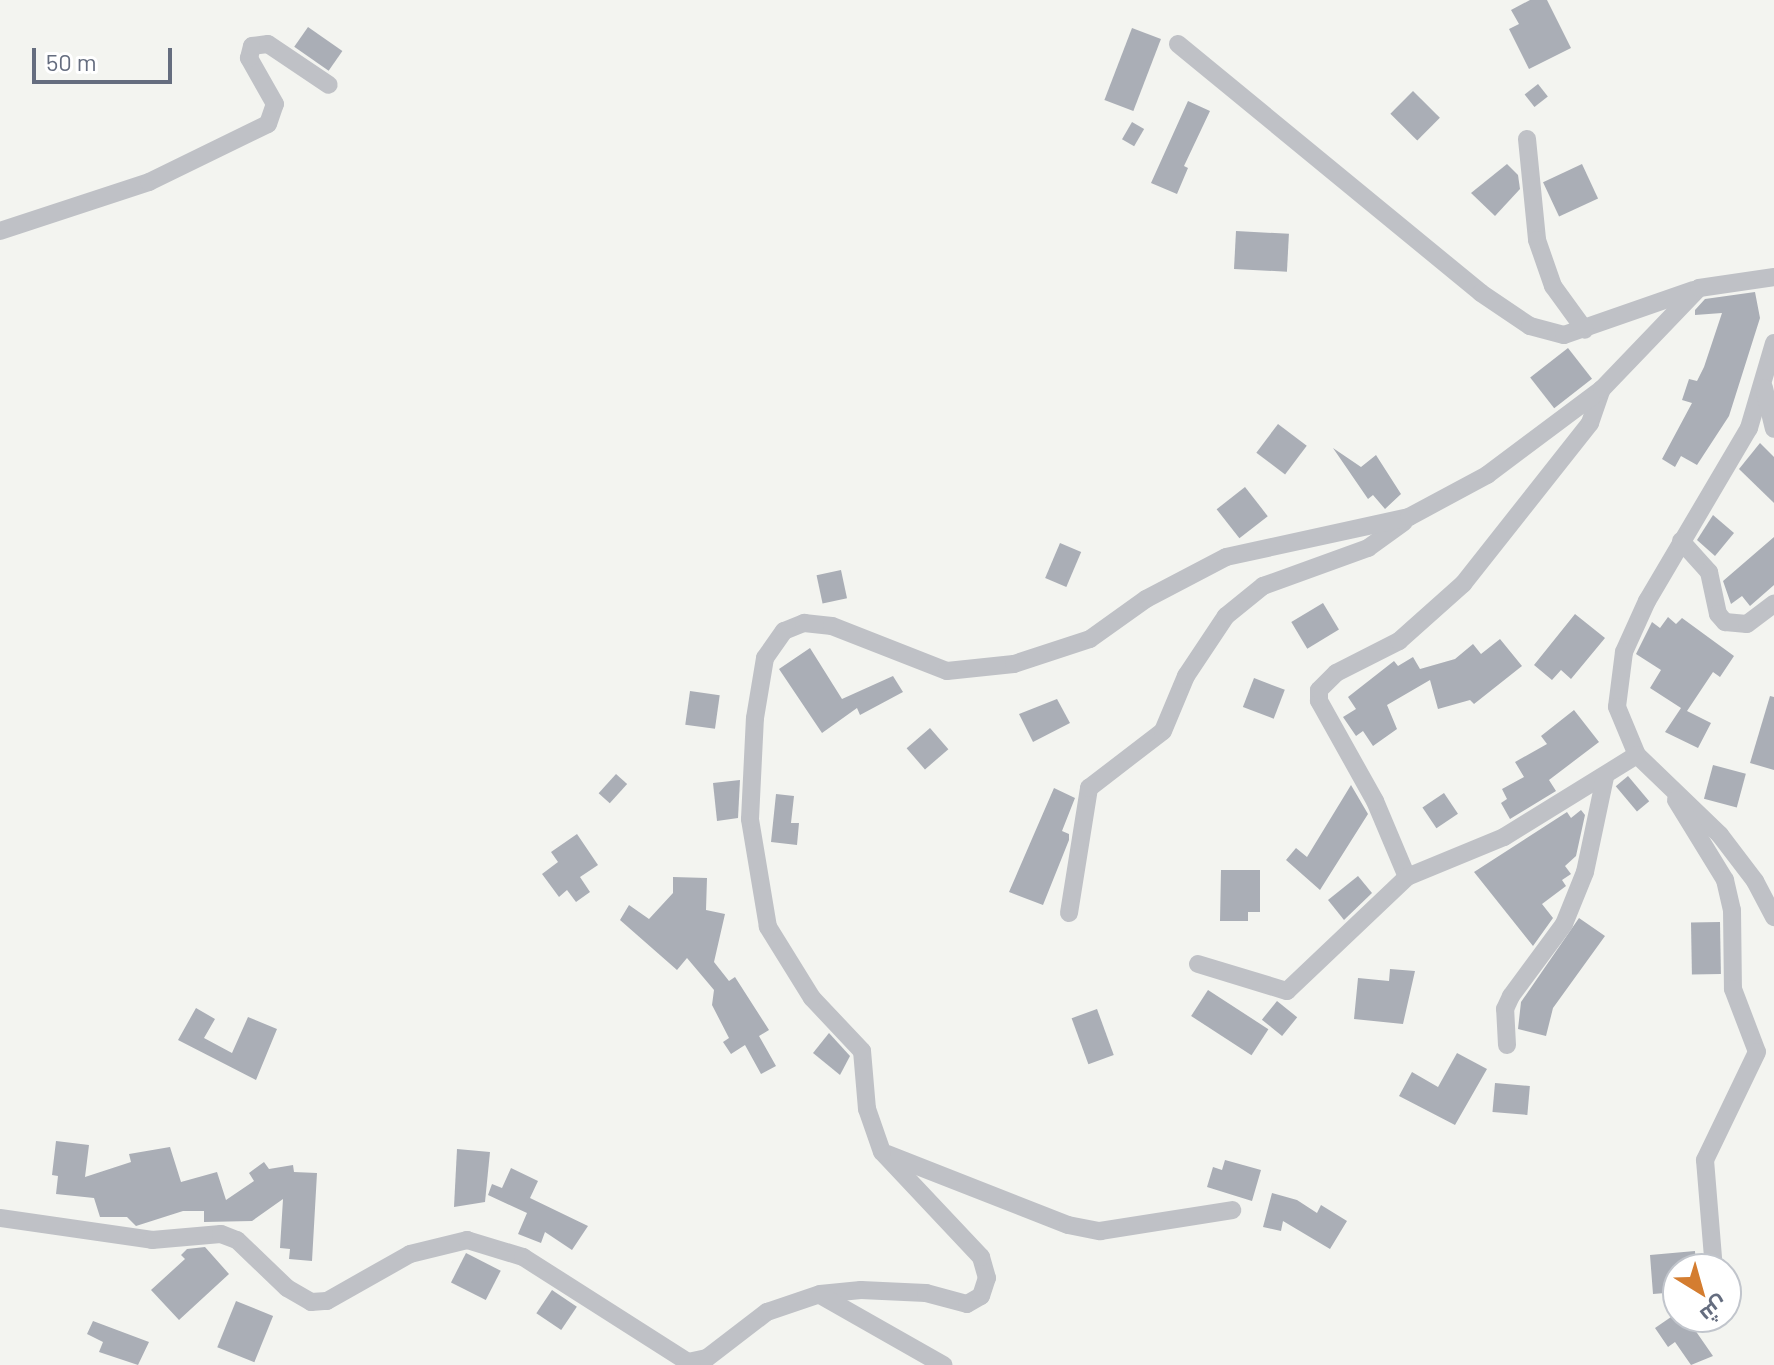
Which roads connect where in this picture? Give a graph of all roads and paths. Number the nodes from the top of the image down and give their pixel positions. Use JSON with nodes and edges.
{"nodes":[{"id":1,"x":1178,"y":44,"type":"dead end"},
{"id":2,"x":329,"y":85,"type":"dead end"},
{"id":3,"x":1527,"y":139,"type":"dead end"},
{"id":4,"x":0,"y":231,"type":"edge"},
{"id":5,"x":1774,"y":277,"type":"edge"},
{"id":6,"x":1699,"y":288,"type":"junction"},
{"id":7,"x":1585,"y":330,"type":"junction"},
{"id":8,"x":1774,"y":343,"type":"edge"},
{"id":9,"x":1764,"y":388,"type":"junction"},
{"id":10,"x":1602,"y":389,"type":"junction"},
{"id":11,"x":1774,"y":429,"type":"edge"},
{"id":12,"x":1409,"y":517,"type":"junction"},
{"id":13,"x":1681,"y":541,"type":"junction"},
{"id":14,"x":1774,"y":604,"type":"edge"},
{"id":15,"x":1637,"y":755,"type":"junction"},
{"id":16,"x":1605,"y":777,"type":"junction"},
{"id":17,"x":1666,"y":781,"type":"junction"},
{"id":18,"x":1407,"y":877,"type":"junction"},
{"id":19,"x":1069,"y":913,"type":"dead end"},
{"id":20,"x":1774,"y":917,"type":"edge"},
{"id":21,"x":1198,"y":964,"type":"dead end"},
{"id":22,"x":1507,"y":1045,"type":"dead end"},
{"id":23,"x":882,"y":1152,"type":"junction"},
{"id":24,"x":1232,"y":1210,"type":"dead end"},
{"id":25,"x":0,"y":1218,"type":"edge"},
{"id":26,"x":1713,"y":1253,"type":"edge"},
{"id":27,"x":820,"y":1294,"type":"junction"},
{"id":28,"x":943,"y":1365,"type":"edge"}],
"edges":[{"from":1,"to":7,"type":"street"},
{"from":2,"to":4,"type":"street"},
{"from":3,"to":7,"type":"street"},
{"from":5,"to":6,"type":"street"},
{"from":6,"to":7,"type":"street"},
{"from":6,"to":10,"type":"street"},
{"from":8,"to":9,"type":"street"},
{"from":9,"to":11,"type":"street"},
{"from":9,"to":13,"type":"street"},
{"from":10,"to":12,"type":"street"},
{"from":10,"to":18,"type":"street"},
{"from":12,"to":19,"type":"street"},
{"from":12,"to":23,"type":"street"},
{"from":13,"to":14,"type":"street"},
{"from":13,"to":15,"type":"street"},
{"from":15,"to":16,"type":"street"},
{"from":15,"to":17,"type":"street"},
{"from":16,"to":18,"type":"street"},
{"from":16,"to":22,"type":"street"},
{"from":17,"to":20,"type":"street"},
{"from":17,"to":26,"type":"street"},
{"from":18,"to":21,"type":"street"},
{"from":23,"to":24,"type":"street"},
{"from":23,"to":27,"type":"street"},
{"from":25,"to":27,"type":"street"},
{"from":27,"to":28,"type":"street"}]}
